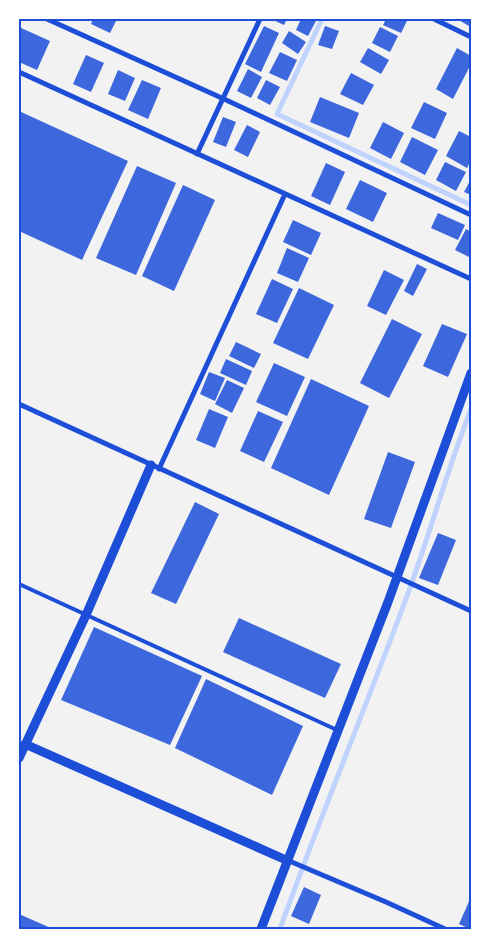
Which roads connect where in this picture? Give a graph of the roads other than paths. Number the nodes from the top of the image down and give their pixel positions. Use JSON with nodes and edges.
{"nodes":[{"id":1,"x":47,"y":19,"type":"edge"},
{"id":2,"x":260,"y":19,"type":"edge"},
{"id":3,"x":434,"y":19,"type":"edge"},
{"id":4,"x":471,"y":37,"type":"edge"},
{"id":5,"x":19,"y":72,"type":"edge"},
{"id":6,"x":224,"y":99,"type":"junction"},
{"id":7,"x":197,"y":154,"type":"junction"},
{"id":8,"x":285,"y":194,"type":"junction"},
{"id":9,"x":471,"y":215,"type":"edge"},
{"id":10,"x":471,"y":279,"type":"edge"},
{"id":11,"x":471,"y":373,"type":"edge"},
{"id":12,"x":19,"y":404,"type":"edge"},
{"id":13,"x":155,"y":467,"type":"junction"},
{"id":14,"x":397,"y":577,"type":"junction"},
{"id":15,"x":19,"y":584,"type":"edge"},
{"id":16,"x":471,"y":611,"type":"edge"},
{"id":17,"x":86,"y":615,"type":"junction"},
{"id":18,"x":338,"y":730,"type":"junction"},
{"id":19,"x":25,"y":744,"type":"junction"},
{"id":20,"x":19,"y":758,"type":"edge"},
{"id":21,"x":286,"y":860,"type":"junction"},
{"id":22,"x":260,"y":929,"type":"edge"},
{"id":23,"x":444,"y":929,"type":"edge"}],
"edges":[{"from":1,"to":6,"type":"street"},
{"from":2,"to":6,"type":"street"},
{"from":3,"to":4,"type":"street"},
{"from":5,"to":7,"type":"street"},
{"from":6,"to":7,"type":"street"},
{"from":6,"to":9,"type":"street"},
{"from":7,"to":8,"type":"street"},
{"from":8,"to":10,"type":"street"},
{"from":8,"to":13,"type":"street"},
{"from":11,"to":14,"type":"street"},
{"from":12,"to":13,"type":"street"},
{"from":13,"to":14,"type":"street"},
{"from":13,"to":17,"type":"street"},
{"from":14,"to":16,"type":"street"},
{"from":14,"to":18,"type":"street"},
{"from":15,"to":17,"type":"lane"},
{"from":17,"to":18,"type":"lane"},
{"from":17,"to":19,"type":"street"},
{"from":18,"to":21,"type":"street"},
{"from":19,"to":20,"type":"street"},
{"from":19,"to":21,"type":"street"},
{"from":21,"to":22,"type":"street"},
{"from":21,"to":23,"type":"street"}]}
